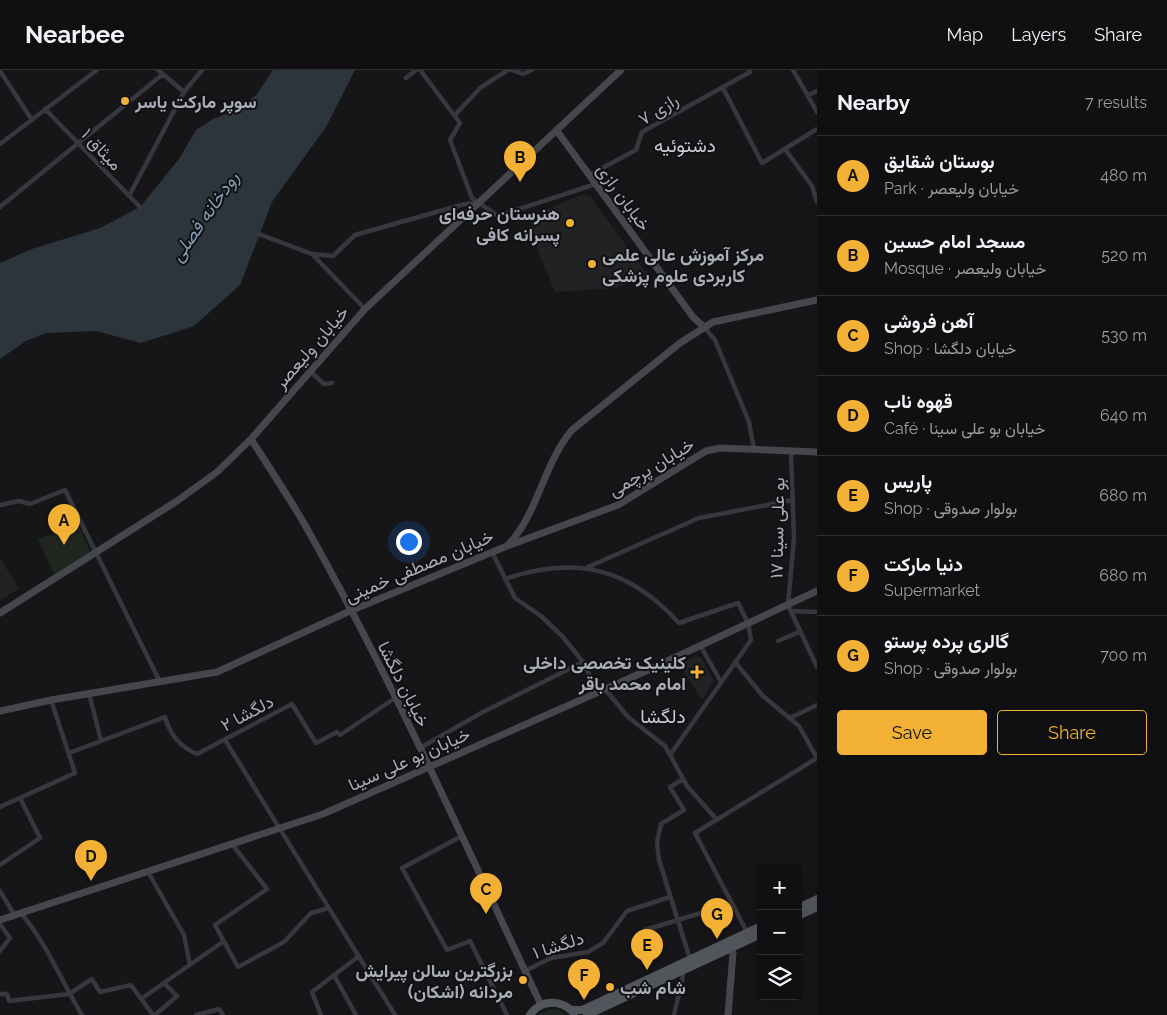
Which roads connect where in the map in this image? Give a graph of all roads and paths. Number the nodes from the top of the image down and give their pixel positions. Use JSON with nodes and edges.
{"nodes":[{"id":1,"x":97,"y":70,"type":"edge"},
{"id":2,"x":158,"y":70,"type":"edge"},
{"id":3,"x":202,"y":70,"type":"edge"},
{"id":4,"x":418,"y":70,"type":"edge"},
{"id":5,"x":495,"y":70,"type":"edge"},
{"id":6,"x":508,"y":70,"type":"edge"},
{"id":7,"x":512,"y":70,"type":"edge"},
{"id":8,"x":532,"y":70,"type":"edge"},
{"id":9,"x":621,"y":70,"type":"edge"},
{"id":10,"x":749,"y":70,"type":"edge"},
{"id":11,"x":793,"y":70,"type":"edge"},
{"id":12,"x":0,"y":71,"type":"edge"},
{"id":13,"x":163,"y":74,"type":"junction"},
{"id":14,"x":499,"y":76,"type":"junction"},
{"id":15,"x":406,"y":78,"type":"dead end"},
{"id":16,"x":723,"y":88,"type":"junction"},
{"id":17,"x":817,"y":91,"type":"edge"},
{"id":18,"x":184,"y":92,"type":"junction"},
{"id":19,"x":808,"y":95,"type":"junction"},
{"id":20,"x":46,"y":109,"type":"junction"},
{"id":21,"x":817,"y":112,"type":"edge"},
{"id":22,"x":455,"y":115,"type":"junction"},
{"id":23,"x":32,"y":120,"type":"junction"},
{"id":24,"x":817,"y":129,"type":"edge"},
{"id":25,"x":557,"y":131,"type":"junction"},
{"id":26,"x":0,"y":144,"type":"edge"},
{"id":27,"x":78,"y":144,"type":"junction"},
{"id":28,"x":785,"y":149,"type":"junction"},
{"id":29,"x":589,"y":174,"type":"junction"},
{"id":30,"x":596,"y":184,"type":"junction"},
{"id":31,"x":129,"y":196,"type":"junction"},
{"id":32,"x":817,"y":202,"type":"edge"},
{"id":33,"x":477,"y":203,"type":"junction"},
{"id":34,"x":0,"y":207,"type":"edge"},
{"id":35,"x":140,"y":207,"type":"dead end"},
{"id":36,"x":259,"y":234,"type":"dead end"},
{"id":37,"x":312,"y":254,"type":"junction"},
{"id":38,"x":817,"y":300,"type":"edge"},
{"id":39,"x":365,"y":309,"type":"junction"},
{"id":40,"x":704,"y":327,"type":"junction"},
{"id":41,"x":310,"y":371,"type":"junction"},
{"id":42,"x":332,"y":383,"type":"dead end"},
{"id":43,"x":251,"y":439,"type":"junction"},
{"id":44,"x":754,"y":450,"type":"junction"},
{"id":45,"x":791,"y":452,"type":"junction"},
{"id":46,"x":817,"y":452,"type":"edge"},
{"id":47,"x":793,"y":500,"type":"junction"},
{"id":48,"x":0,"y":505,"type":"edge"},
{"id":49,"x":507,"y":546,"type":"junction"},
{"id":50,"x":492,"y":552,"type":"junction"},
{"id":51,"x":96,"y":553,"type":"junction"},
{"id":52,"x":586,"y":568,"type":"junction"},
{"id":53,"x":505,"y":579,"type":"junction"},
{"id":54,"x":817,"y":591,"type":"edge"},
{"id":55,"x":789,"y":608,"type":"junction"},
{"id":56,"x":350,"y":611,"type":"junction"},
{"id":57,"x":817,"y":612,"type":"edge"},
{"id":58,"x":0,"y":613,"type":"edge"},
{"id":59,"x":748,"y":623,"type":"junction"},
{"id":60,"x":799,"y":632,"type":"junction"},
{"id":61,"x":778,"y":641,"type":"dead end"},
{"id":62,"x":700,"y":645,"type":"junction"},
{"id":63,"x":583,"y":662,"type":"junction"},
{"id":64,"x":735,"y":662,"type":"junction"},
{"id":65,"x":817,"y":667,"type":"edge"},
{"id":66,"x":160,"y":682,"type":"junction"},
{"id":67,"x":721,"y":682,"type":"junction"},
{"id":68,"x":602,"y":690,"type":"junction"},
{"id":69,"x":89,"y":693,"type":"junction"},
{"id":70,"x":395,"y":698,"type":"junction"},
{"id":71,"x":51,"y":700,"type":"junction"},
{"id":72,"x":817,"y":705,"type":"edge"},
{"id":73,"x":0,"y":711,"type":"edge"},
{"id":74,"x":790,"y":718,"type":"junction"},
{"id":75,"x":225,"y":740,"type":"junction"},
{"id":76,"x":101,"y":741,"type":"junction"},
{"id":77,"x":420,"y":748,"type":"junction"},
{"id":78,"x":69,"y":753,"type":"junction"},
{"id":79,"x":670,"y":755,"type":"junction"},
{"id":80,"x":817,"y":758,"type":"edge"},
{"id":81,"x":430,"y":767,"type":"junction"},
{"id":82,"x":683,"y":779,"type":"junction"},
{"id":83,"x":20,"y":798,"type":"junction"},
{"id":84,"x":0,"y":807,"type":"edge"},
{"id":85,"x":717,"y":820,"type":"junction"},
{"id":86,"x":280,"y":828,"type":"junction"},
{"id":87,"x":462,"y":836,"type":"junction"},
{"id":88,"x":232,"y":844,"type":"junction"},
{"id":89,"x":0,"y":865,"type":"edge"},
{"id":90,"x":148,"y":872,"type":"junction"},
{"id":91,"x":0,"y":891,"type":"edge"},
{"id":92,"x":670,"y":897,"type":"junction"},
{"id":93,"x":817,"y":899,"type":"edge"},
{"id":94,"x":802,"y":906,"type":"edge"},
{"id":95,"x":817,"y":907,"type":"edge"},
{"id":96,"x":329,"y":908,"type":"junction"},
{"id":97,"x":714,"y":909,"type":"dead end"},
{"id":98,"x":18,"y":914,"type":"junction"},
{"id":99,"x":802,"y":914,"type":"edge"},
{"id":100,"x":677,"y":919,"type":"junction"},
{"id":101,"x":0,"y":922,"type":"edge"},
{"id":102,"x":757,"y":928,"type":"edge"},
{"id":103,"x":645,"y":930,"type":"dead end"},
{"id":104,"x":747,"y":932,"type":"junction"},
{"id":105,"x":757,"y":936,"type":"edge"},
{"id":106,"x":224,"y":942,"type":"junction"},
{"id":107,"x":730,"y":948,"type":"junction"},
{"id":108,"x":0,"y":951,"type":"edge"},
{"id":109,"x":359,"y":956,"type":"junction"},
{"id":110,"x":690,"y":959,"type":"junction"},
{"id":111,"x":190,"y":965,"type":"junction"},
{"id":112,"x":524,"y":971,"type":"junction"},
{"id":113,"x":681,"y":971,"type":"junction"},
{"id":114,"x":334,"y":975,"type":"junction"},
{"id":115,"x":164,"y":983,"type":"junction"},
{"id":116,"x":0,"y":994,"type":"edge"},
{"id":117,"x":69,"y":994,"type":"junction"},
{"id":118,"x":141,"y":999,"type":"junction"},
{"id":119,"x":541,"y":1005,"type":"junction"},
{"id":120,"x":573,"y":1013,"type":"edge"},
{"id":121,"x":82,"y":1015,"type":"edge"},
{"id":122,"x":154,"y":1015,"type":"edge"},
{"id":123,"x":196,"y":1015,"type":"edge"},
{"id":124,"x":223,"y":1015,"type":"edge"},
{"id":125,"x":321,"y":1015,"type":"edge"},
{"id":126,"x":356,"y":1015,"type":"edge"},
{"id":127,"x":394,"y":1015,"type":"edge"},
{"id":128,"x":507,"y":1015,"type":"edge"},
{"id":129,"x":530,"y":1015,"type":"edge"},
{"id":130,"x":587,"y":1015,"type":"edge"},
{"id":131,"x":674,"y":1015,"type":"edge"},
{"id":132,"x":728,"y":1015,"type":"edge"}],
"edges":[{"from":1,"to":20,"type":"street"},
{"from":2,"to":13,"type":"street"},
{"from":3,"to":18,"type":"street"},
{"from":4,"to":15,"type":"street"},
{"from":4,"to":22,"type":"street"},
{"from":5,"to":14,"type":"street"},
{"from":6,"to":14,"type":"street"},
{"from":7,"to":8,"type":"street"},
{"from":9,"to":25,"type":"street","name":"خیابان ولیعصر"},
{"from":10,"to":16,"type":"street","name":"رازی ۷"},
{"from":11,"to":19,"type":"street"},
{"from":12,"to":23,"type":"street"},
{"from":13,"to":18,"type":"street"},
{"from":13,"to":27,"type":"street"},
{"from":14,"to":22,"type":"street"},
{"from":16,"to":28,"type":"street"},
{"from":16,"to":29,"type":"street","name":"رازی ۷"},
{"from":17,"to":19,"type":"street"},
{"from":18,"to":31,"type":"street"},
{"from":19,"to":21,"type":"street"},
{"from":20,"to":23,"type":"street"},
{"from":20,"to":27,"type":"street","name":"میثاق ۱"},
{"from":22,"to":33,"type":"street"},
{"from":23,"to":26,"type":"street"},
{"from":24,"to":28,"type":"street"},
{"from":25,"to":29,"type":"street","name":"خیابان رازی"},
{"from":25,"to":33,"type":"street","name":"خیابان ولیعصر"},
{"from":27,"to":31,"type":"street","name":"میثاق ۱"},
{"from":27,"to":34,"type":"street"},
{"from":28,"to":32,"type":"street"},
{"from":29,"to":30,"type":"street","name":"خیابان رازی"},
{"from":30,"to":33,"type":"street"},
{"from":30,"to":40,"type":"street","name":"خیابان رازی"},
{"from":31,"to":35,"type":"street","name":"میثاق ۱"},
{"from":33,"to":37,"type":"street"},
{"from":33,"to":39,"type":"street","name":"خیابان ولیعصر"},
{"from":36,"to":37,"type":"street"},
{"from":37,"to":39,"type":"street"},
{"from":38,"to":40,"type":"street","name":"خیابان مصطفی خمینی"},
{"from":39,"to":41,"type":"street","name":"خیابان ولیعصر"},
{"from":40,"to":44,"type":"street"},
{"from":40,"to":49,"type":"street","name":"خیابان مصطفی خمینی"},
{"from":41,"to":42,"type":"street"},
{"from":41,"to":43,"type":"street","name":"خیابان ولیعصر"},
{"from":43,"to":51,"type":"street","name":"خیابان ولیعصر"},
{"from":43,"to":56,"type":"street","name":"خیابان دلگشا"},
{"from":44,"to":45,"type":"street","name":"خیابان پرچمی"},
{"from":44,"to":49,"type":"street","name":"خیابان پرچمی"},
{"from":45,"to":46,"type":"street","name":"خیابان پرچمی"},
{"from":45,"to":47,"type":"street","name":"بو علی سینا ۱۷"},
{"from":47,"to":52,"type":"street"},
{"from":47,"to":55,"type":"street","name":"بو علی سینا ۱۷"},
{"from":48,"to":51,"type":"street"},
{"from":49,"to":50,"type":"street","name":"خیابان مصطفی خمینی"},
{"from":50,"to":53,"type":"street"},
{"from":50,"to":56,"type":"street","name":"خیابان مصطفی خمینی"},
{"from":51,"to":58,"type":"street","name":"خیابان ولیعصر"},
{"from":51,"to":66,"type":"street"},
{"from":52,"to":53,"type":"street"},
{"from":52,"to":59,"type":"street"},
{"from":53,"to":63,"type":"street"},
{"from":54,"to":55,"type":"street","name":"خیابان بو علی سینا"},
{"from":55,"to":57,"type":"street"},
{"from":55,"to":59,"type":"street","name":"خیابان بو علی سینا"},
{"from":55,"to":60,"type":"street"},
{"from":56,"to":66,"type":"street","name":"خیابان مصطفی خمینی"},
{"from":56,"to":70,"type":"street","name":"خیابان دلگشا"},
{"from":59,"to":62,"type":"street","name":"خیابان بو علی سینا"},
{"from":59,"to":64,"type":"street"},
{"from":60,"to":61,"type":"street"},
{"from":60,"to":65,"type":"street"},
{"from":62,"to":67,"type":"street"},
{"from":62,"to":68,"type":"street","name":"خیابان بو علی سینا"},
{"from":63,"to":68,"type":"street"},
{"from":63,"to":77,"type":"street"},
{"from":64,"to":67,"type":"street"},
{"from":64,"to":74,"type":"street"},
{"from":66,"to":69,"type":"street","name":"خیابان مصطفی خمینی"},
{"from":67,"to":79,"type":"street"},
{"from":68,"to":79,"type":"street"},
{"from":68,"to":81,"type":"street","name":"خیابان بو علی سینا"},
{"from":69,"to":71,"type":"street","name":"خیابان مصطفی خمینی"},
{"from":69,"to":76,"type":"street"},
{"from":70,"to":75,"type":"street","name":"دلگشا ۲"},
{"from":70,"to":77,"type":"street","name":"خیابان دلگشا"},
{"from":71,"to":73,"type":"street","name":"خیابان مصطفی خمینی"},
{"from":71,"to":78,"type":"street"},
{"from":72,"to":74,"type":"street"},
{"from":74,"to":80,"type":"street"},
{"from":75,"to":76,"type":"street","name":"دلگشا ۲"},
{"from":75,"to":86,"type":"street"},
{"from":76,"to":78,"type":"street"},
{"from":77,"to":81,"type":"street","name":"خیابان دلگشا"},
{"from":78,"to":83,"type":"street"},
{"from":79,"to":82,"type":"street"},
{"from":80,"to":85,"type":"street"},
{"from":81,"to":86,"type":"street","name":"خیابان بو علی سینا"},
{"from":81,"to":87,"type":"street","name":"خیابان دلگشا"},
{"from":82,"to":85,"type":"street"},
{"from":82,"to":92,"type":"street"},
{"from":83,"to":84,"type":"street"},
{"from":83,"to":89,"type":"street"},
{"from":85,"to":104,"type":"street"},
{"from":86,"to":88,"type":"street","name":"خیابان بو علی سینا"},
{"from":86,"to":96,"type":"street"},
{"from":87,"to":112,"type":"street","name":"خیابان دلگشا"},
{"from":87,"to":128,"type":"street"},
{"from":88,"to":90,"type":"street","name":"خیابان بو علی سینا"},
{"from":88,"to":106,"type":"street"},
{"from":90,"to":98,"type":"street","name":"خیابان بو علی سینا"},
{"from":90,"to":111,"type":"street"},
{"from":91,"to":98,"type":"street"},
{"from":92,"to":100,"type":"street"},
{"from":92,"to":112,"type":"street","name":"دلگشا ۱"},
{"from":93,"to":94,"type":"main road"},
{"from":95,"to":99,"type":"main road"},
{"from":96,"to":106,"type":"street"},
{"from":96,"to":109,"type":"street"},
{"from":97,"to":100,"type":"street"},
{"from":98,"to":101,"type":"street","name":"خیابان بو علی سینا"},
{"from":98,"to":117,"type":"street"},
{"from":100,"to":103,"type":"street"},
{"from":100,"to":110,"type":"street"},
{"from":101,"to":108,"type":"street"},
{"from":102,"to":104,"type":"main road"},
{"from":104,"to":110,"type":"main road"},
{"from":105,"to":107,"type":"main road"},
{"from":106,"to":111,"type":"street"},
{"from":107,"to":113,"type":"main road"},
{"from":107,"to":132,"type":"street"},
{"from":109,"to":114,"type":"street"},
{"from":109,"to":127,"type":"street"},
{"from":110,"to":120,"type":"main road"},
{"from":111,"to":115,"type":"street"},
{"from":112,"to":119,"type":"street","name":"خیابان دلگشا"},
{"from":113,"to":130,"type":"main road"},
{"from":113,"to":131,"type":"street"},
{"from":114,"to":125,"type":"street"},
{"from":114,"to":126,"type":"street"},
{"from":115,"to":118,"type":"street"},
{"from":115,"to":122,"type":"street"},
{"from":116,"to":117,"type":"street"},
{"from":117,"to":118,"type":"street"},
{"from":117,"to":121,"type":"street"},
{"from":118,"to":122,"type":"street"},
{"from":119,"to":120,"type":"main road"},
{"from":119,"to":129,"type":"main road"},
{"from":123,"to":124,"type":"street"}]}
